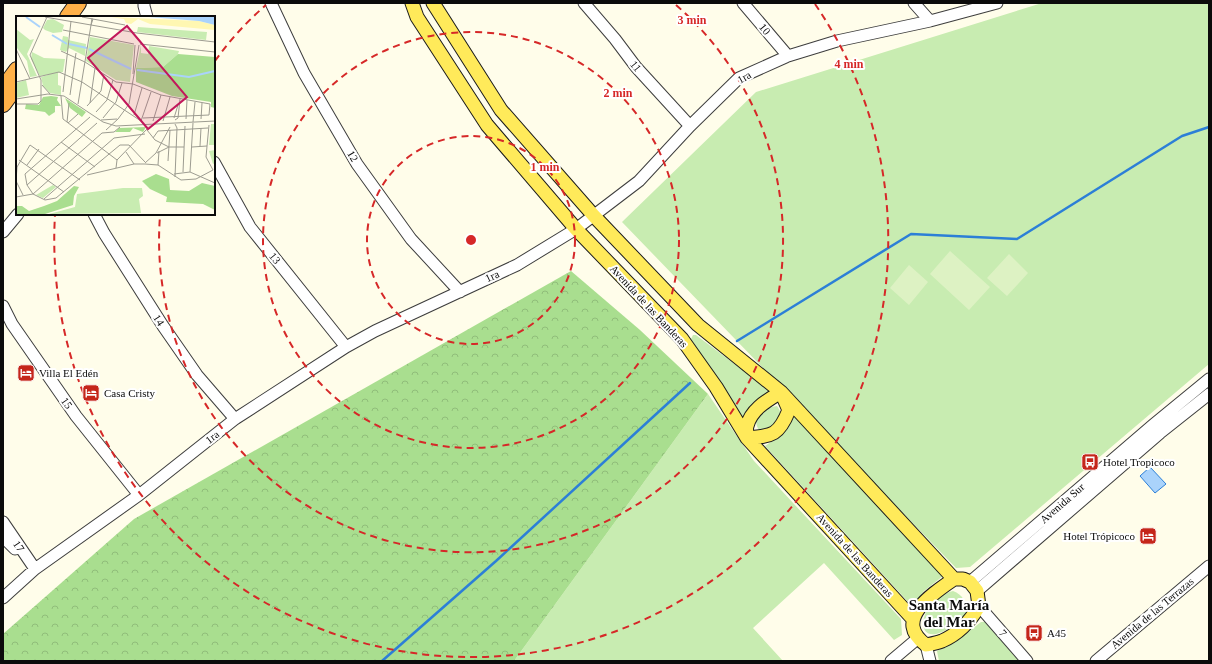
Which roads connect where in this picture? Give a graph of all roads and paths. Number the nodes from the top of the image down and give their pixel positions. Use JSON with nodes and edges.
{"nodes":[{"id":1,"x":67,"y":3,"type":"edge"},
{"id":2,"x":78,"y":3,"type":"edge"},
{"id":3,"x":144,"y":3,"type":"edge"},
{"id":4,"x":271,"y":3,"type":"edge"},
{"id":5,"x":412,"y":3,"type":"edge"},
{"id":6,"x":433,"y":3,"type":"edge"},
{"id":7,"x":584,"y":3,"type":"edge"},
{"id":8,"x":743,"y":3,"type":"edge"},
{"id":9,"x":914,"y":3,"type":"edge"},
{"id":10,"x":997,"y":3,"type":"edge"},
{"id":11,"x":57,"y":16,"type":"edge"},
{"id":12,"x":69,"y":16,"type":"edge"},
{"id":13,"x":147,"y":16,"type":"edge"},
{"id":14,"x":930,"y":21,"type":"junction"},
{"id":15,"x":788,"y":56,"type":"junction"},
{"id":16,"x":16,"y":71,"type":"edge"},
{"id":17,"x":16,"y":86,"type":"edge"},
{"id":18,"x":3,"y":89,"type":"edge"},
{"id":19,"x":3,"y":104,"type":"edge"},
{"id":20,"x":690,"y":126,"type":"junction"},
{"id":21,"x":215,"y":164,"type":"edge"},
{"id":22,"x":17,"y":215,"type":"edge"},
{"id":23,"x":95,"y":215,"type":"edge"},
{"id":24,"x":594,"y":216,"type":"junction"},
{"id":25,"x":576,"y":229,"type":"junction"},
{"id":26,"x":3,"y":232,"type":"edge"},
{"id":27,"x":460,"y":292,"type":"junction"},
{"id":28,"x":3,"y":306,"type":"edge"},
{"id":29,"x":346,"y":347,"type":"junction"},
{"id":30,"x":1209,"y":379,"type":"edge"},
{"id":31,"x":781,"y":392,"type":"junction"},
{"id":32,"x":1209,"y":394,"type":"edge"},
{"id":33,"x":235,"y":419,"type":"junction"},
{"id":34,"x":748,"y":438,"type":"junction"},
{"id":35,"x":139,"y":495,"type":"junction"},
{"id":36,"x":3,"y":522,"type":"edge"},
{"id":37,"x":3,"y":537,"type":"edge"},
{"id":38,"x":1209,"y":566,"type":"edge"},
{"id":39,"x":36,"y":570,"type":"junction"},
{"id":40,"x":954,"y":580,"type":"junction"},
{"id":41,"x":973,"y":586,"type":"junction"},
{"id":42,"x":3,"y":598,"type":"edge"},
{"id":43,"x":979,"y":606,"type":"junction"},
{"id":44,"x":913,"y":619,"type":"junction"},
{"id":45,"x":922,"y":642,"type":"junction"},
{"id":46,"x":891,"y":661,"type":"edge"},
{"id":47,"x":930,"y":661,"type":"edge"},
{"id":48,"x":1027,"y":661,"type":"edge"},
{"id":49,"x":1096,"y":661,"type":"edge"}],
"edges":[{"from":1,"to":11,"type":"highway"},
{"from":2,"to":12,"type":"highway"},
{"from":3,"to":13,"type":"street"},
{"from":4,"to":27,"type":"street","name":"12"},
{"from":5,"to":25,"type":"main road","name":"Avenida de las Banderas"},
{"from":6,"to":24,"type":"main road","name":"Avenida de las Banderas"},
{"from":7,"to":20,"type":"street","name":"11"},
{"from":8,"to":15,"type":"street","name":"10"},
{"from":9,"to":14,"type":"street"},
{"from":10,"to":14,"type":"street","name":"1ra"},
{"from":14,"to":15,"type":"street","name":"1ra"},
{"from":15,"to":20,"type":"street","name":"1ra"},
{"from":16,"to":18,"type":"highway"},
{"from":17,"to":19,"type":"highway"},
{"from":20,"to":24,"type":"street","name":"1ra"},
{"from":21,"to":29,"type":"street","name":"13"},
{"from":22,"to":26,"type":"street"},
{"from":23,"to":33,"type":"street","name":"14"},
{"from":24,"to":25,"type":"street","name":"1ra"},
{"from":24,"to":31,"type":"main road","name":"Avenida de las Banderas"},
{"from":25,"to":27,"type":"street","name":"1ra"},
{"from":25,"to":34,"type":"main road","name":"Avenida de las Banderas"},
{"from":27,"to":29,"type":"street","name":"1ra"},
{"from":28,"to":35,"type":"street","name":"15"},
{"from":29,"to":33,"type":"street","name":"1ra"},
{"from":30,"to":41,"type":"street","name":"Avenida Sur"},
{"from":31,"to":34,"type":"main road"},
{"from":31,"to":34,"type":"main road"},
{"from":31,"to":40,"type":"main road","name":"Avenida de las Banderas"},
{"from":32,"to":41,"type":"street","name":"Avenida Sur"},
{"from":33,"to":35,"type":"street","name":"1ra"},
{"from":34,"to":44,"type":"main road","name":"Avenida de las Banderas"},
{"from":35,"to":39,"type":"street","name":"1ra"},
{"from":36,"to":39,"type":"street","name":"17"},
{"from":37,"to":39,"type":"street"},
{"from":38,"to":49,"type":"street","name":"Avenida de las Terrazas"},
{"from":39,"to":42,"type":"street","name":"1ra"},
{"from":40,"to":41,"type":"main road"},
{"from":40,"to":44,"type":"main road"},
{"from":41,"to":43,"type":"main road"},
{"from":43,"to":45,"type":"main road"},
{"from":43,"to":48,"type":"street","name":"7"},
{"from":44,"to":45,"type":"main road"},
{"from":45,"to":46,"type":"street"},
{"from":45,"to":47,"type":"street"}]}
